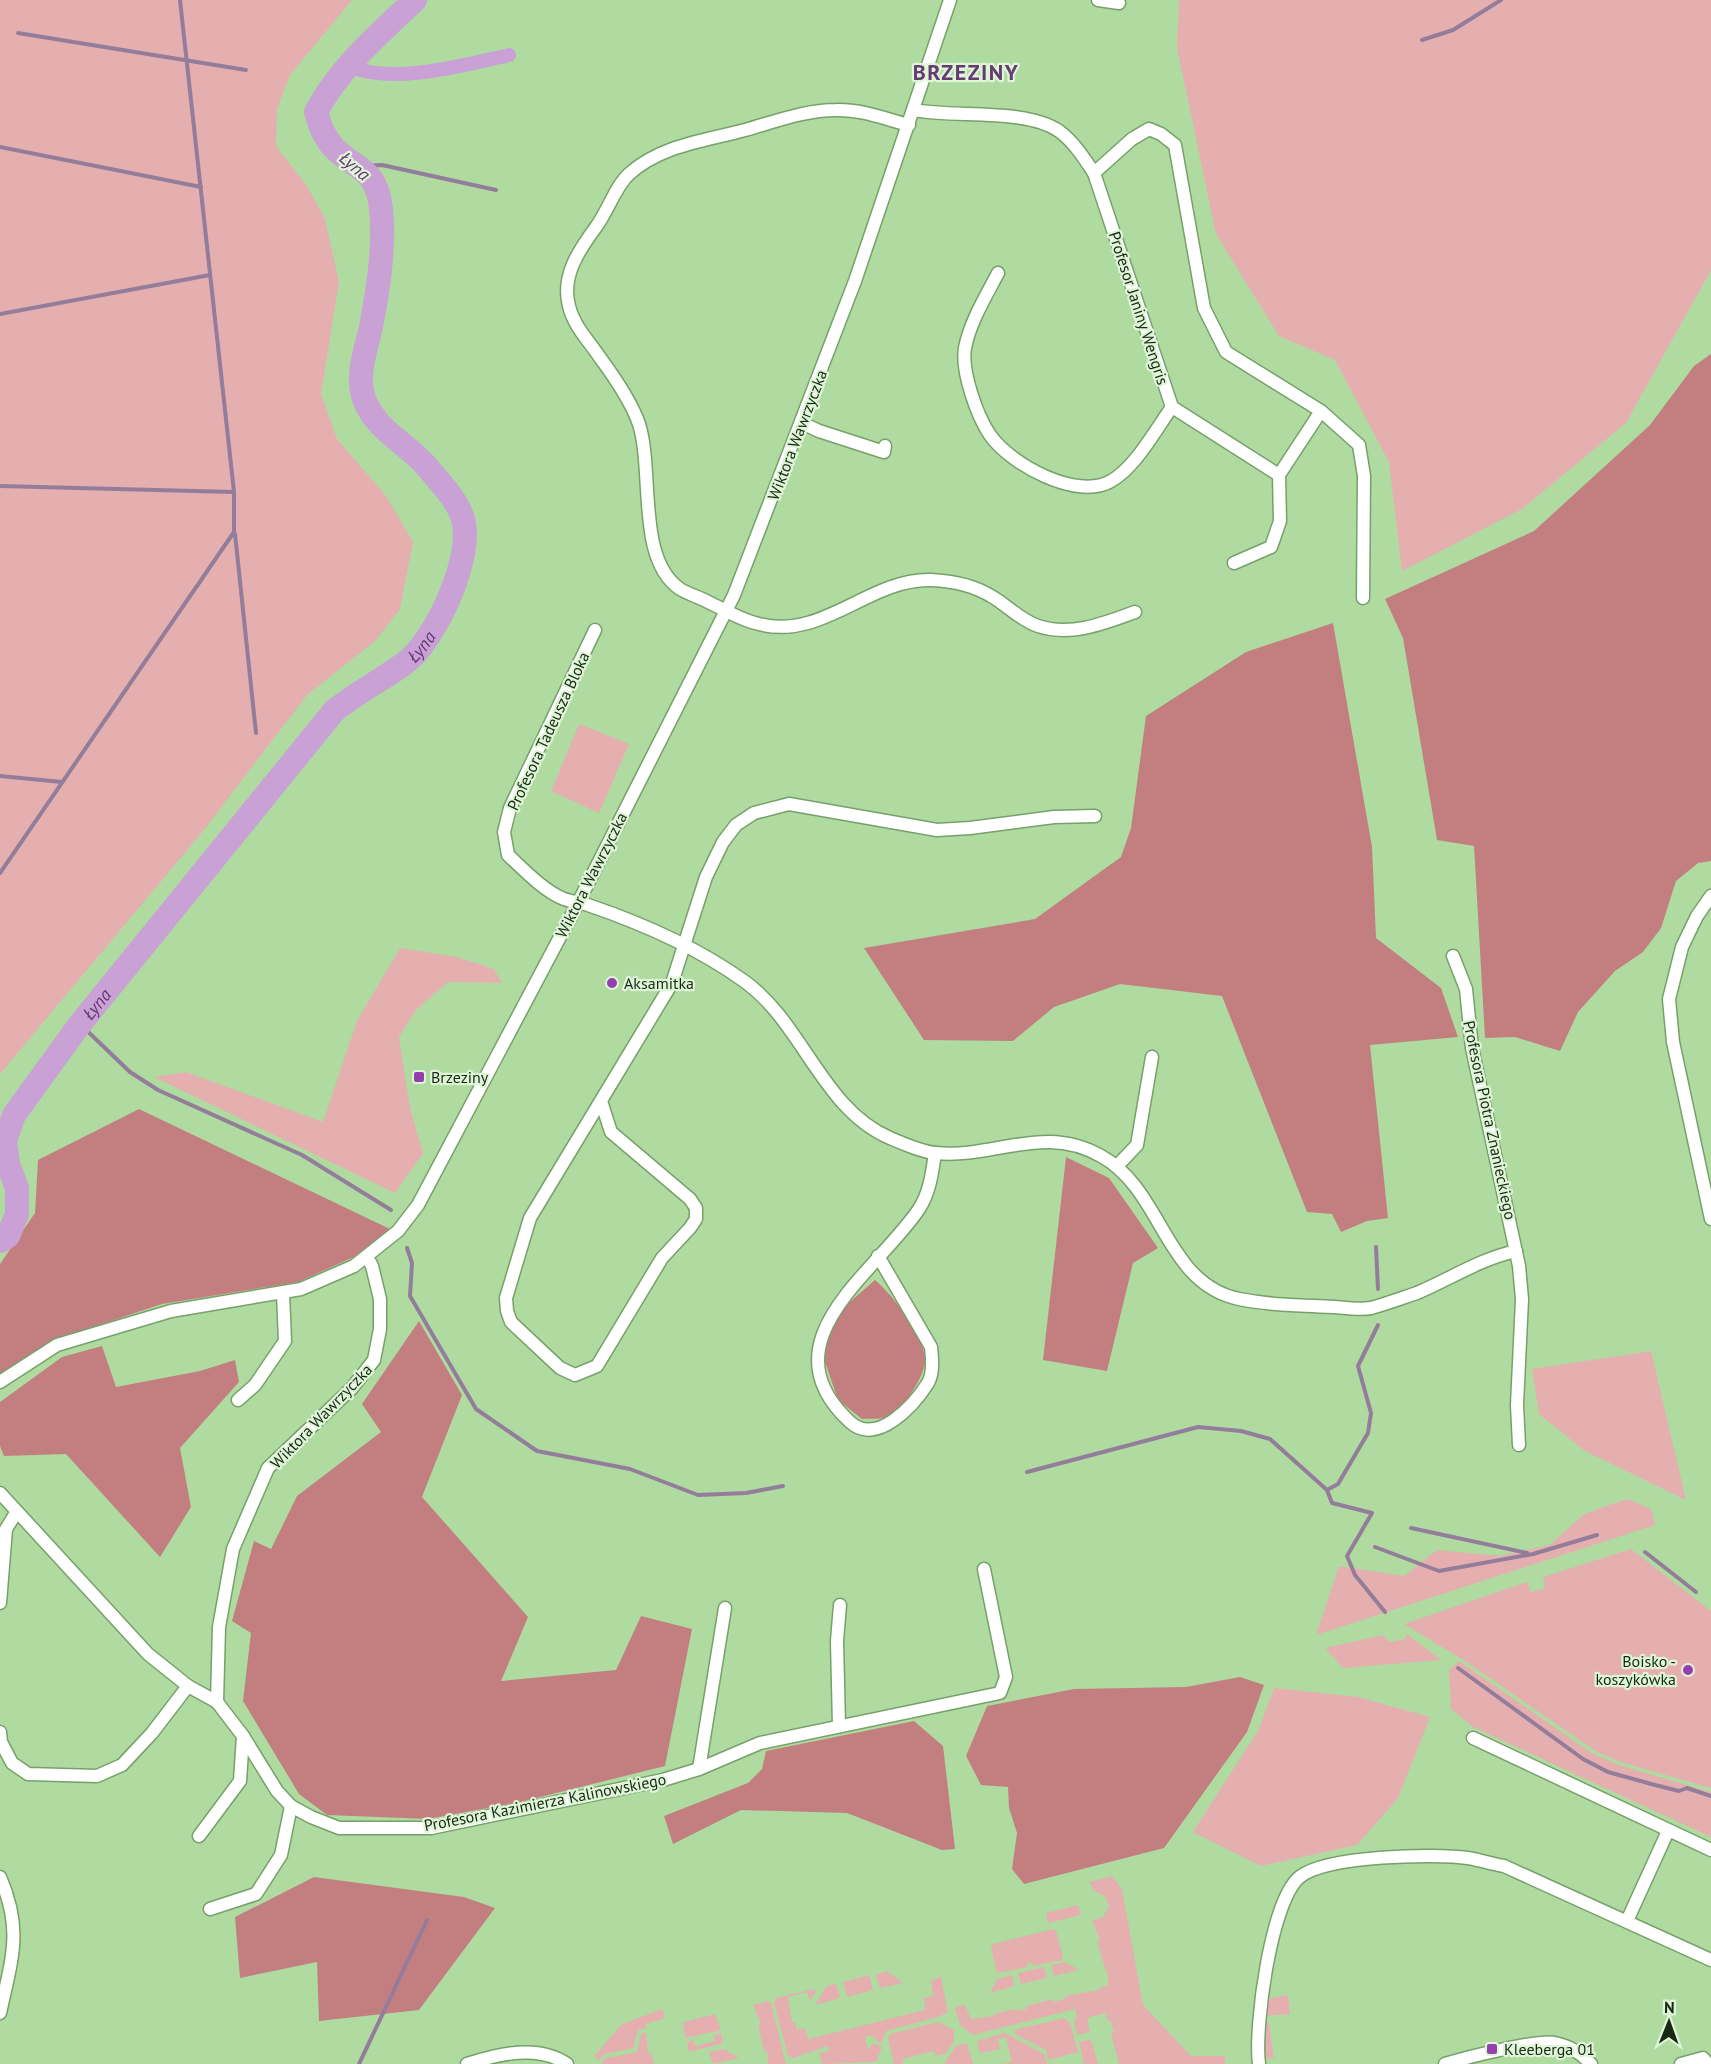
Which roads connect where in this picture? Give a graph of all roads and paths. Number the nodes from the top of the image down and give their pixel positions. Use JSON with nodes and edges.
{"nodes":[{"id":1,"x":950,"y":0,"type":"edge"},
{"id":2,"x":1098,"y":0,"type":"edge"},
{"id":3,"x":1119,"y":3,"type":"dead end"},
{"id":4,"x":914,"y":110,"type":"junction"},
{"id":5,"x":909,"y":125,"type":"junction"},
{"id":6,"x":1094,"y":173,"type":"junction"},
{"id":7,"x":998,"y":273,"type":"dead end"},
{"id":8,"x":1172,"y":407,"type":"junction"},
{"id":9,"x":1321,"y":411,"type":"junction"},
{"id":10,"x":802,"y":423,"type":"junction"},
{"id":11,"x":885,"y":446,"type":"dead end"},
{"id":12,"x":1280,"y":475,"type":"junction"},
{"id":13,"x":1234,"y":563,"type":"dead end"},
{"id":14,"x":1364,"y":598,"type":"dead end"},
{"id":15,"x":726,"y":612,"type":"junction"},
{"id":16,"x":1136,"y":612,"type":"dead end"},
{"id":17,"x":595,"y":630,"type":"dead end"},
{"id":18,"x":1095,"y":816,"type":"dead end"},
{"id":19,"x":1711,"y":896,"type":"edge"},
{"id":20,"x":578,"y":903,"type":"junction"},
{"id":21,"x":686,"y":946,"type":"junction"},
{"id":22,"x":1453,"y":956,"type":"dead end"},
{"id":23,"x":1152,"y":1057,"type":"dead end"},
{"id":24,"x":601,"y":1101,"type":"junction"},
{"id":25,"x":935,"y":1153,"type":"junction"},
{"id":26,"x":1116,"y":1166,"type":"junction"},
{"id":27,"x":1711,"y":1219,"type":"edge"},
{"id":28,"x":1516,"y":1251,"type":"junction"},
{"id":29,"x":878,"y":1256,"type":"junction"},
{"id":30,"x":367,"y":1257,"type":"junction"},
{"id":31,"x":283,"y":1293,"type":"junction"},
{"id":32,"x":0,"y":1382,"type":"edge"},
{"id":33,"x":238,"y":1400,"type":"dead end"},
{"id":34,"x":1519,"y":1445,"type":"dead end"},
{"id":35,"x":0,"y":1493,"type":"edge"},
{"id":36,"x":16,"y":1513,"type":"junction"},
{"id":37,"x":984,"y":1569,"type":"dead end"},
{"id":38,"x":0,"y":1604,"type":"edge"},
{"id":39,"x":840,"y":1605,"type":"dead end"},
{"id":40,"x":725,"y":1608,"type":"dead end"},
{"id":41,"x":188,"y":1686,"type":"junction"},
{"id":42,"x":217,"y":1702,"type":"junction"},
{"id":43,"x":839,"y":1726,"type":"junction"},
{"id":44,"x":0,"y":1732,"type":"edge"},
{"id":45,"x":243,"y":1736,"type":"junction"},
{"id":46,"x":1473,"y":1738,"type":"dead end"},
{"id":47,"x":699,"y":1769,"type":"junction"},
{"id":48,"x":291,"y":1806,"type":"junction"},
{"id":49,"x":1668,"y":1831,"type":"junction"},
{"id":50,"x":199,"y":1836,"type":"dead end"},
{"id":51,"x":1711,"y":1850,"type":"edge"},
{"id":52,"x":0,"y":1877,"type":"edge"},
{"id":53,"x":210,"y":1909,"type":"dead end"},
{"id":54,"x":1626,"y":1921,"type":"junction"},
{"id":55,"x":1711,"y":1960,"type":"edge"},
{"id":56,"x":0,"y":2013,"type":"edge"},
{"id":57,"x":467,"y":2064,"type":"edge"},
{"id":58,"x":567,"y":2064,"type":"edge"},
{"id":59,"x":1259,"y":2064,"type":"edge"},
{"id":60,"x":1445,"y":2064,"type":"edge"},
{"id":61,"x":1591,"y":2064,"type":"edge"},
{"id":62,"x":1680,"y":2064,"type":"edge"},
{"id":63,"x":1708,"y":2064,"type":"edge"}],
"edges":[{"from":1,"to":4,"type":"street","name":"Wiktora Wawrzyczka"},
{"from":2,"to":3,"type":"street"},
{"from":4,"to":5,"type":"street","name":"Wiktora Wawrzyczka"},
{"from":4,"to":6,"type":"street","name":"Profesor Janiny Wengris"},
{"from":5,"to":10,"type":"street","name":"Wiktora Wawrzyczka"},
{"from":5,"to":15,"type":"street"},
{"from":6,"to":8,"type":"street","name":"Profesor Janiny Wengris"},
{"from":6,"to":9,"type":"street"},
{"from":7,"to":8,"type":"street"},
{"from":8,"to":12,"type":"street","name":"Profesor Janiny Wengris"},
{"from":9,"to":12,"type":"street"},
{"from":9,"to":14,"type":"street"},
{"from":10,"to":11,"type":"street"},
{"from":10,"to":15,"type":"street","name":"Wiktora Wawrzyczka"},
{"from":12,"to":13,"type":"street"},
{"from":15,"to":16,"type":"street"},
{"from":15,"to":20,"type":"street","name":"Wiktora Wawrzyczka"},
{"from":17,"to":20,"type":"street","name":"Profesora Tadeusza Bloka"},
{"from":18,"to":21,"type":"street"},
{"from":19,"to":27,"type":"street"},
{"from":20,"to":21,"type":"street","name":"Profesora Tadeusza Bloka"},
{"from":20,"to":30,"type":"street","name":"Wiktora Wawrzyczka"},
{"from":21,"to":24,"type":"street"},
{"from":21,"to":25,"type":"street","name":"Profesora Tadeusza Bloka"},
{"from":22,"to":28,"type":"street","name":"Profesora Piotra Znanieckiego"},
{"from":23,"to":26,"type":"street"},
{"from":24,"to":24,"type":"street"},
{"from":25,"to":26,"type":"street"},
{"from":25,"to":29,"type":"street"},
{"from":26,"to":28,"type":"street"},
{"from":28,"to":34,"type":"street","name":"Profesora Piotra Znanieckiego"},
{"from":29,"to":29,"type":"street"},
{"from":30,"to":31,"type":"street"},
{"from":30,"to":42,"type":"street","name":"Wiktora Wawrzyczka"},
{"from":31,"to":32,"type":"street"},
{"from":31,"to":33,"type":"street"},
{"from":35,"to":36,"type":"street","name":"Profesora Kazimierza Kalinowskiego"},
{"from":36,"to":38,"type":"street"},
{"from":36,"to":41,"type":"street","name":"Profesora Kazimierza Kalinowskiego"},
{"from":37,"to":43,"type":"street","name":"Profesora Kazimierza Kalinowskiego"},
{"from":39,"to":43,"type":"street"},
{"from":40,"to":47,"type":"street"},
{"from":41,"to":42,"type":"street","name":"Profesora Kazimierza Kalinowskiego"},
{"from":41,"to":44,"type":"street"},
{"from":42,"to":45,"type":"street","name":"Profesora Kazimierza Kalinowskiego"},
{"from":43,"to":47,"type":"street","name":"Profesora Kazimierza Kalinowskiego"},
{"from":45,"to":48,"type":"street","name":"Profesora Kazimierza Kalinowskiego"},
{"from":45,"to":50,"type":"street"},
{"from":46,"to":49,"type":"street"},
{"from":47,"to":48,"type":"street","name":"Profesora Kazimierza Kalinowskiego"},
{"from":48,"to":53,"type":"street"},
{"from":49,"to":51,"type":"street"},
{"from":49,"to":54,"type":"street"},
{"from":52,"to":56,"type":"street"},
{"from":54,"to":55,"type":"street"},
{"from":54,"to":59,"type":"street"},
{"from":57,"to":58,"type":"street"},
{"from":60,"to":61,"type":"street"},
{"from":62,"to":63,"type":"street"}]}
